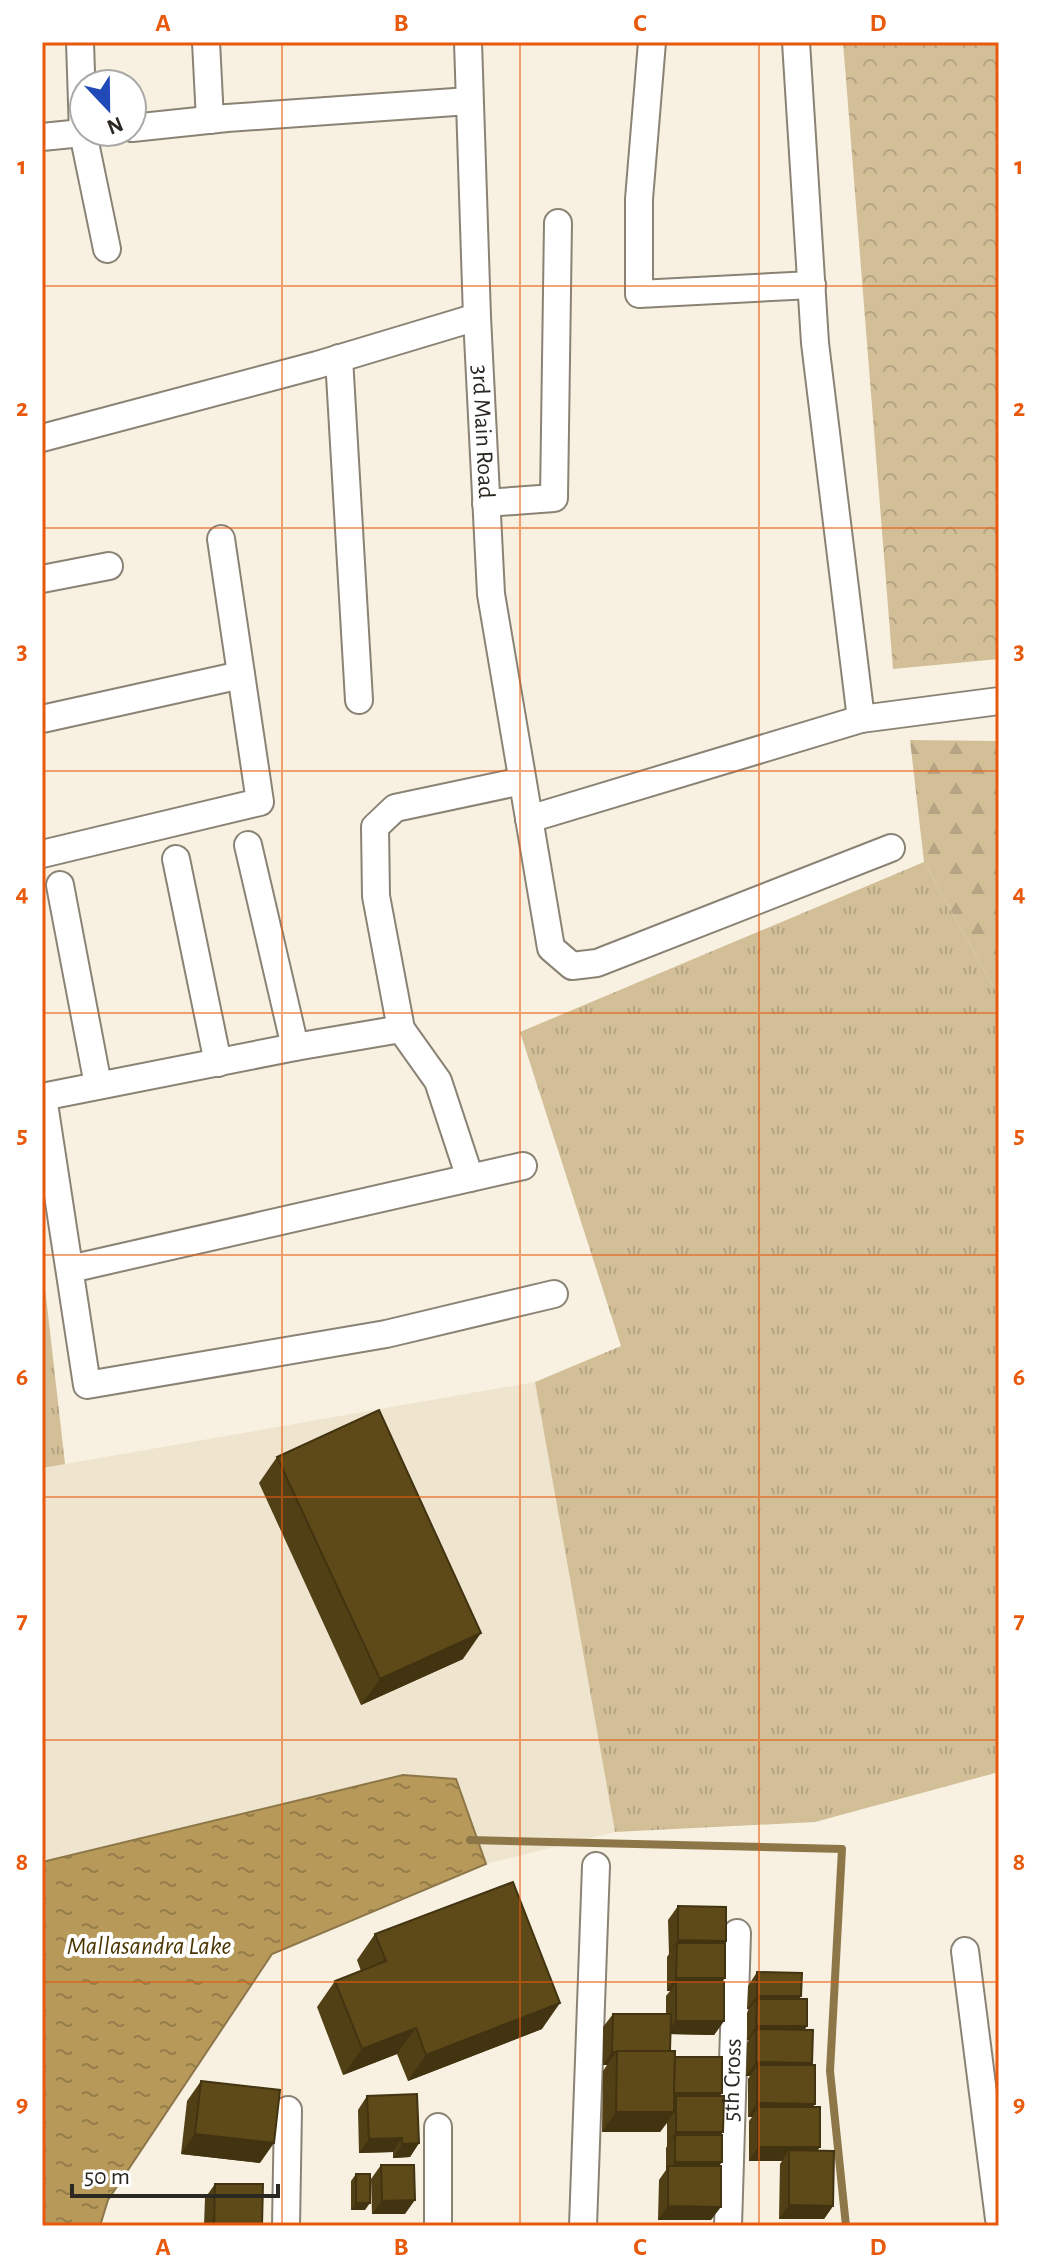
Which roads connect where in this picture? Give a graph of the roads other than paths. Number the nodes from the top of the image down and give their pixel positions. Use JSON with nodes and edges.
{"nodes":[{"id":1,"x":80,"y":42,"type":"edge"},
{"id":2,"x":206,"y":42,"type":"edge"},
{"id":3,"x":468,"y":42,"type":"edge"},
{"id":4,"x":652,"y":42,"type":"edge"},
{"id":5,"x":796,"y":42,"type":"edge"},
{"id":6,"x":82,"y":68,"type":"edge"},
{"id":7,"x":469,"y":101,"type":"junction"},
{"id":8,"x":210,"y":120,"type":"junction"},
{"id":9,"x":148,"y":126,"type":"edge"},
{"id":10,"x":68,"y":134,"type":"edge"},
{"id":11,"x":42,"y":137,"type":"edge"},
{"id":12,"x":90,"y":148,"type":"edge"},
{"id":13,"x":558,"y":223,"type":"dead end"},
{"id":14,"x":107,"y":249,"type":"dead end"},
{"id":15,"x":812,"y":285,"type":"junction"},
{"id":16,"x":477,"y":317,"type":"junction"},
{"id":17,"x":339,"y":358,"type":"junction"},
{"id":18,"x":42,"y":438,"type":"edge"},
{"id":19,"x":486,"y":503,"type":"junction"},
{"id":20,"x":221,"y":539,"type":"dead end"},
{"id":21,"x":109,"y":566,"type":"dead end"},
{"id":22,"x":42,"y":579,"type":"edge"},
{"id":23,"x":241,"y":675,"type":"junction"},
{"id":24,"x":359,"y":700,"type":"dead end"},
{"id":25,"x":999,"y":701,"type":"edge"},
{"id":26,"x":42,"y":719,"type":"edge"},
{"id":27,"x":861,"y":719,"type":"junction"},
{"id":28,"x":522,"y":781,"type":"junction"},
{"id":29,"x":529,"y":819,"type":"junction"},
{"id":30,"x":248,"y":845,"type":"dead end"},
{"id":31,"x":891,"y":848,"type":"dead end"},
{"id":32,"x":42,"y":854,"type":"edge"},
{"id":33,"x":176,"y":859,"type":"dead end"},
{"id":34,"x":60,"y":885,"type":"dead end"},
{"id":35,"x":401,"y":1029,"type":"junction"},
{"id":36,"x":295,"y":1047,"type":"junction"},
{"id":37,"x":218,"y":1063,"type":"junction"},
{"id":38,"x":98,"y":1085,"type":"junction"},
{"id":39,"x":43,"y":1097,"type":"edge"},
{"id":40,"x":523,"y":1166,"type":"dead end"},
{"id":41,"x":470,"y":1178,"type":"junction"},
{"id":42,"x":70,"y":1269,"type":"junction"},
{"id":43,"x":554,"y":1294,"type":"dead end"},
{"id":44,"x":596,"y":1866,"type":"dead end"},
{"id":45,"x":737,"y":1933,"type":"dead end"},
{"id":46,"x":965,"y":1951,"type":"dead end"},
{"id":47,"x":288,"y":2110,"type":"dead end"},
{"id":48,"x":438,"y":2127,"type":"dead end"},
{"id":49,"x":999,"y":2219,"type":"edge"},
{"id":50,"x":286,"y":2226,"type":"edge"},
{"id":51,"x":438,"y":2226,"type":"edge"},
{"id":52,"x":583,"y":2226,"type":"edge"},
{"id":53,"x":728,"y":2226,"type":"edge"}],
"edges":[{"from":1,"to":6,"type":"street"},
{"from":2,"to":8,"type":"street"},
{"from":3,"to":7,"type":"street","name":"3rd Main Road"},
{"from":4,"to":15,"type":"street"},
{"from":5,"to":15,"type":"street"},
{"from":7,"to":8,"type":"street"},
{"from":7,"to":16,"type":"street","name":"3rd Main Road"},
{"from":8,"to":9,"type":"street"},
{"from":10,"to":11,"type":"street"},
{"from":12,"to":14,"type":"street"},
{"from":13,"to":19,"type":"street"},
{"from":15,"to":27,"type":"street"},
{"from":16,"to":17,"type":"street"},
{"from":16,"to":19,"type":"street","name":"3rd Main Road"},
{"from":17,"to":18,"type":"street"},
{"from":17,"to":24,"type":"street"},
{"from":19,"to":28,"type":"street","name":"3rd Main Road"},
{"from":20,"to":23,"type":"street"},
{"from":21,"to":22,"type":"street"},
{"from":23,"to":26,"type":"street"},
{"from":23,"to":32,"type":"street"},
{"from":25,"to":27,"type":"street"},
{"from":27,"to":29,"type":"street"},
{"from":28,"to":29,"type":"street","name":"3rd Main Road"},
{"from":28,"to":35,"type":"street"},
{"from":29,"to":31,"type":"street","name":"3rd Main Road"},
{"from":30,"to":36,"type":"street"},
{"from":33,"to":37,"type":"street"},
{"from":34,"to":38,"type":"street"},
{"from":35,"to":36,"type":"street"},
{"from":35,"to":41,"type":"street"},
{"from":36,"to":37,"type":"street"},
{"from":37,"to":38,"type":"street"},
{"from":38,"to":39,"type":"street"},
{"from":39,"to":42,"type":"street"},
{"from":40,"to":41,"type":"street"},
{"from":41,"to":42,"type":"street"},
{"from":42,"to":43,"type":"street"},
{"from":44,"to":52,"type":"street"},
{"from":45,"to":53,"type":"street","name":"5th Cross"},
{"from":46,"to":49,"type":"street"},
{"from":47,"to":50,"type":"street"},
{"from":48,"to":51,"type":"street"}]}
